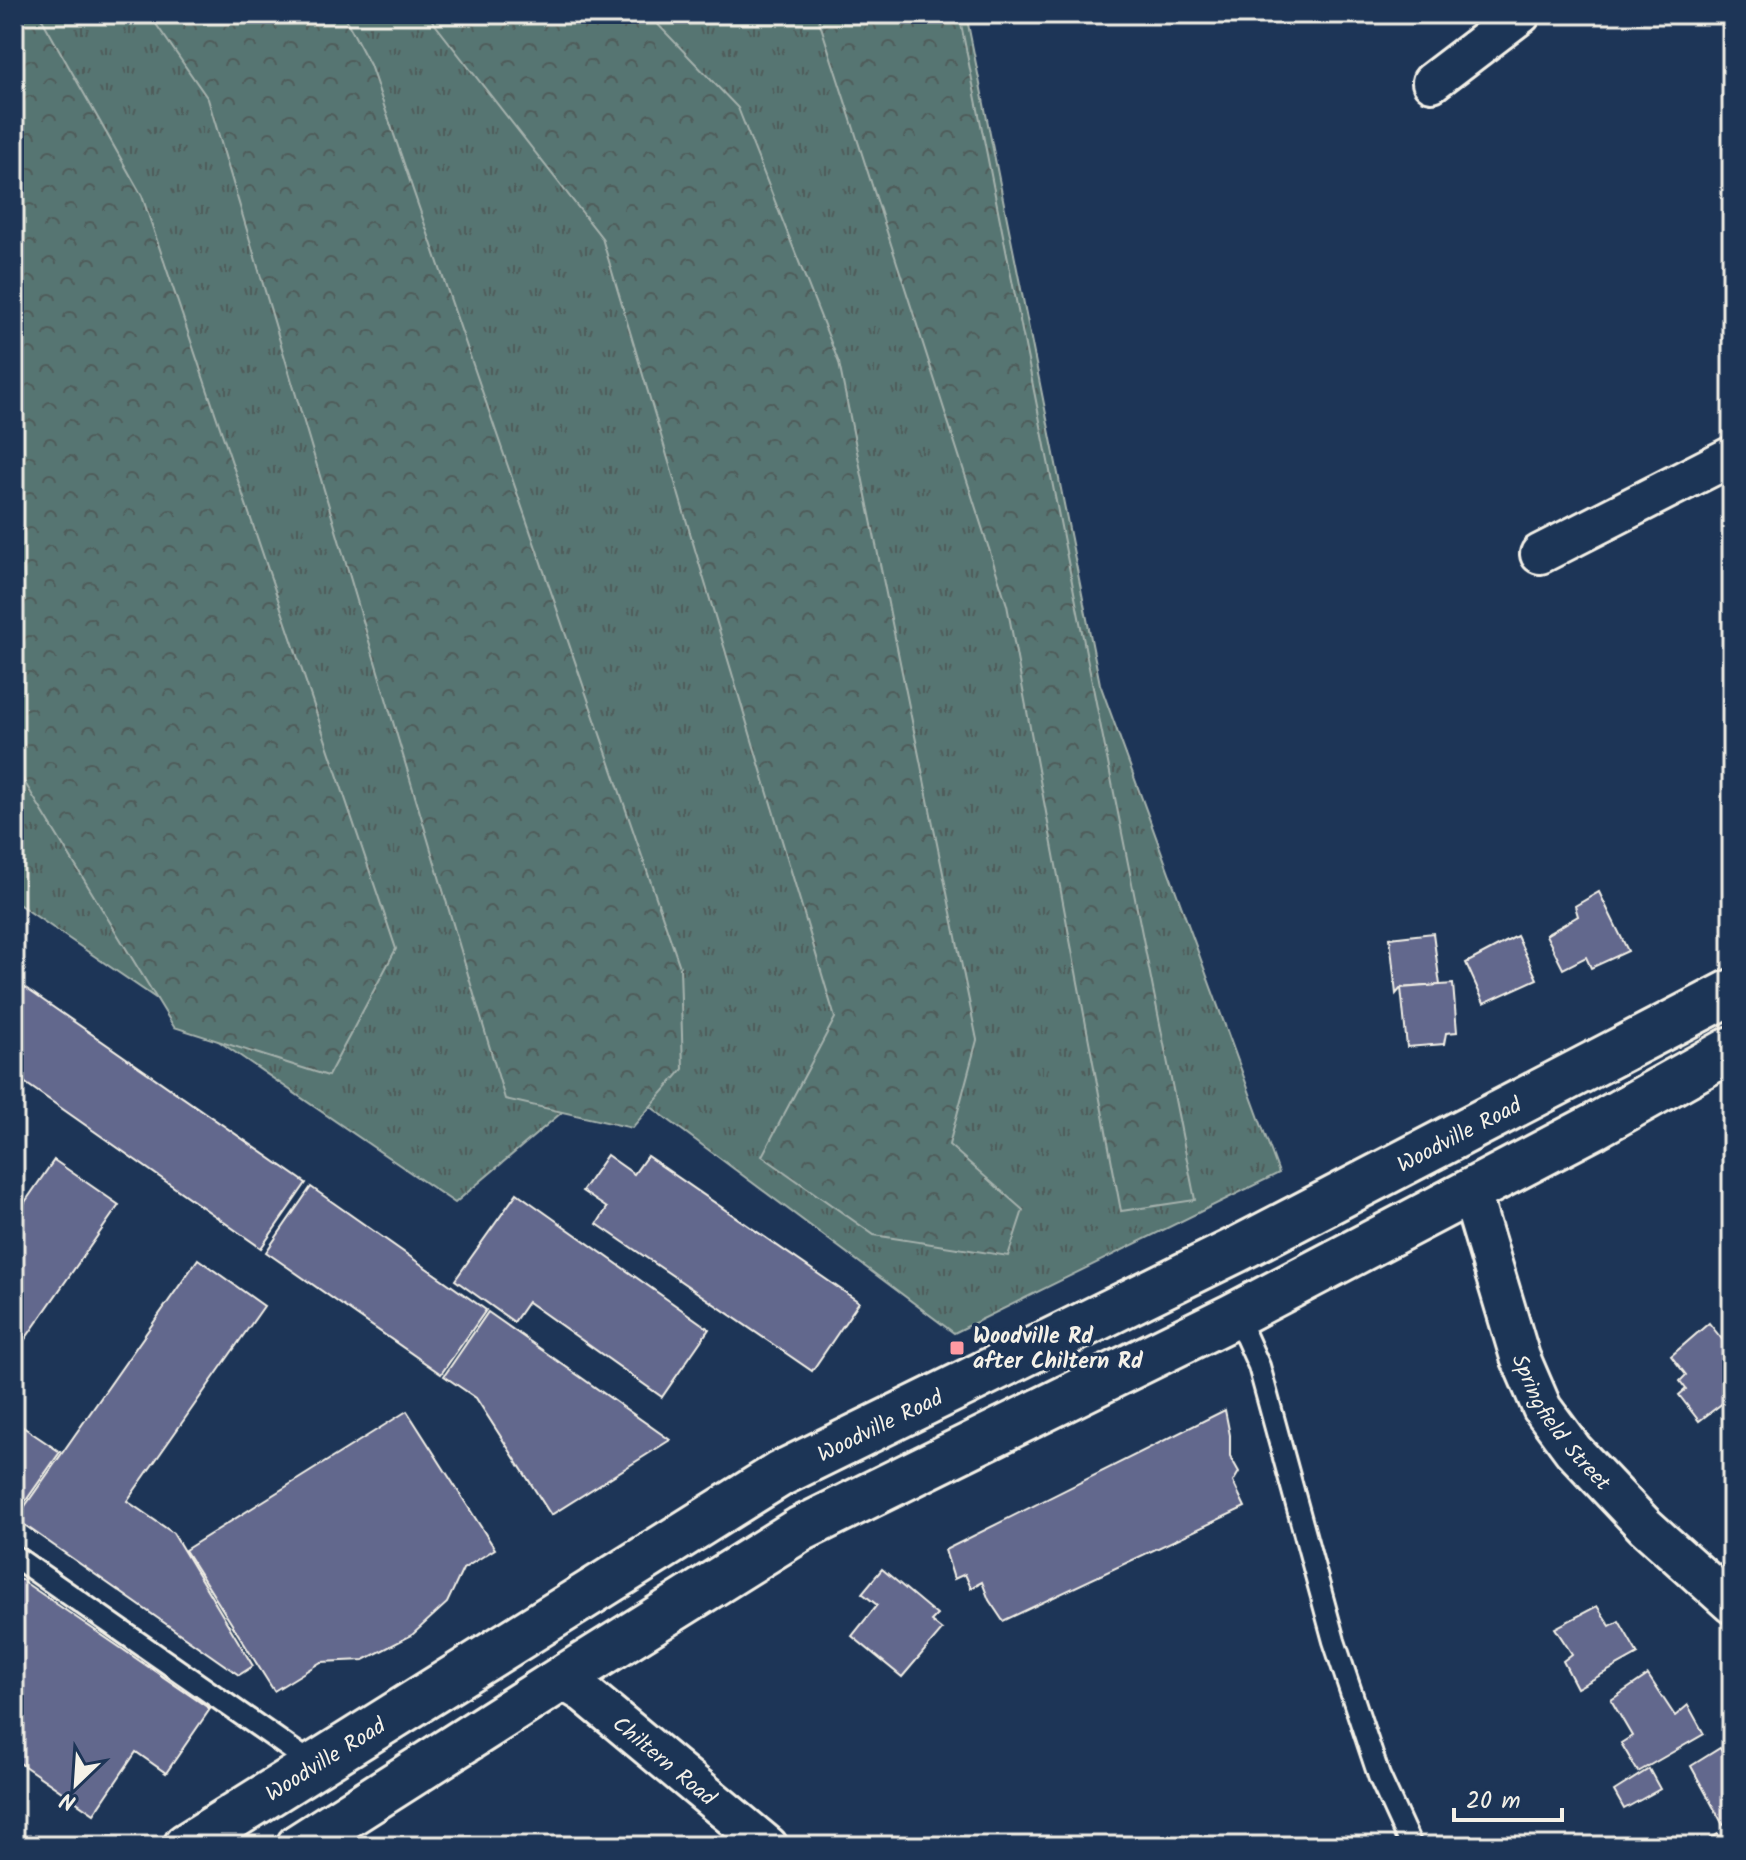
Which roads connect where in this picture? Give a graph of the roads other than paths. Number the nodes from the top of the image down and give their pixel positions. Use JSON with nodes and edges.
{"nodes":[{"id":1,"x":1521,"y":14,"type":"edge"},
{"id":2,"x":1432,"y":82,"type":"dead end"},
{"id":3,"x":1732,"y":456,"type":"edge"},
{"id":4,"x":1540,"y":554,"type":"dead end"},
{"id":5,"x":1732,"y":992,"type":"edge"},
{"id":6,"x":1732,"y":1049,"type":"edge"},
{"id":7,"x":1470,"y":1190,"type":"junction"},
{"id":8,"x":1251,"y":1307,"type":"junction"},
{"id":9,"x":14,"y":1556,"type":"edge"},
{"id":10,"x":1732,"y":1604,"type":"edge"},
{"id":11,"x":561,"y":1679,"type":"junction"},
{"id":12,"x":314,"y":1765,"type":"junction"},
{"id":13,"x":186,"y":1846,"type":"edge"},
{"id":14,"x":299,"y":1846,"type":"edge"},
{"id":15,"x":768,"y":1846,"type":"edge"},
{"id":16,"x":1411,"y":1846,"type":"edge"}],
"edges":[{"from":1,"to":2,"type":"street"},
{"from":3,"to":4,"type":"street"},
{"from":5,"to":12,"type":"main road","name":"Woodville Road"},
{"from":6,"to":7,"type":"main road"},
{"from":7,"to":8,"type":"main road"},
{"from":7,"to":10,"type":"street","name":"Springfield Street"},
{"from":8,"to":11,"type":"main road"},
{"from":8,"to":16,"type":"lane"},
{"from":9,"to":12,"type":"lane"},
{"from":11,"to":14,"type":"main road"},
{"from":11,"to":15,"type":"street","name":"Chiltern Road"},
{"from":12,"to":13,"type":"main road","name":"Woodville Road"}]}
